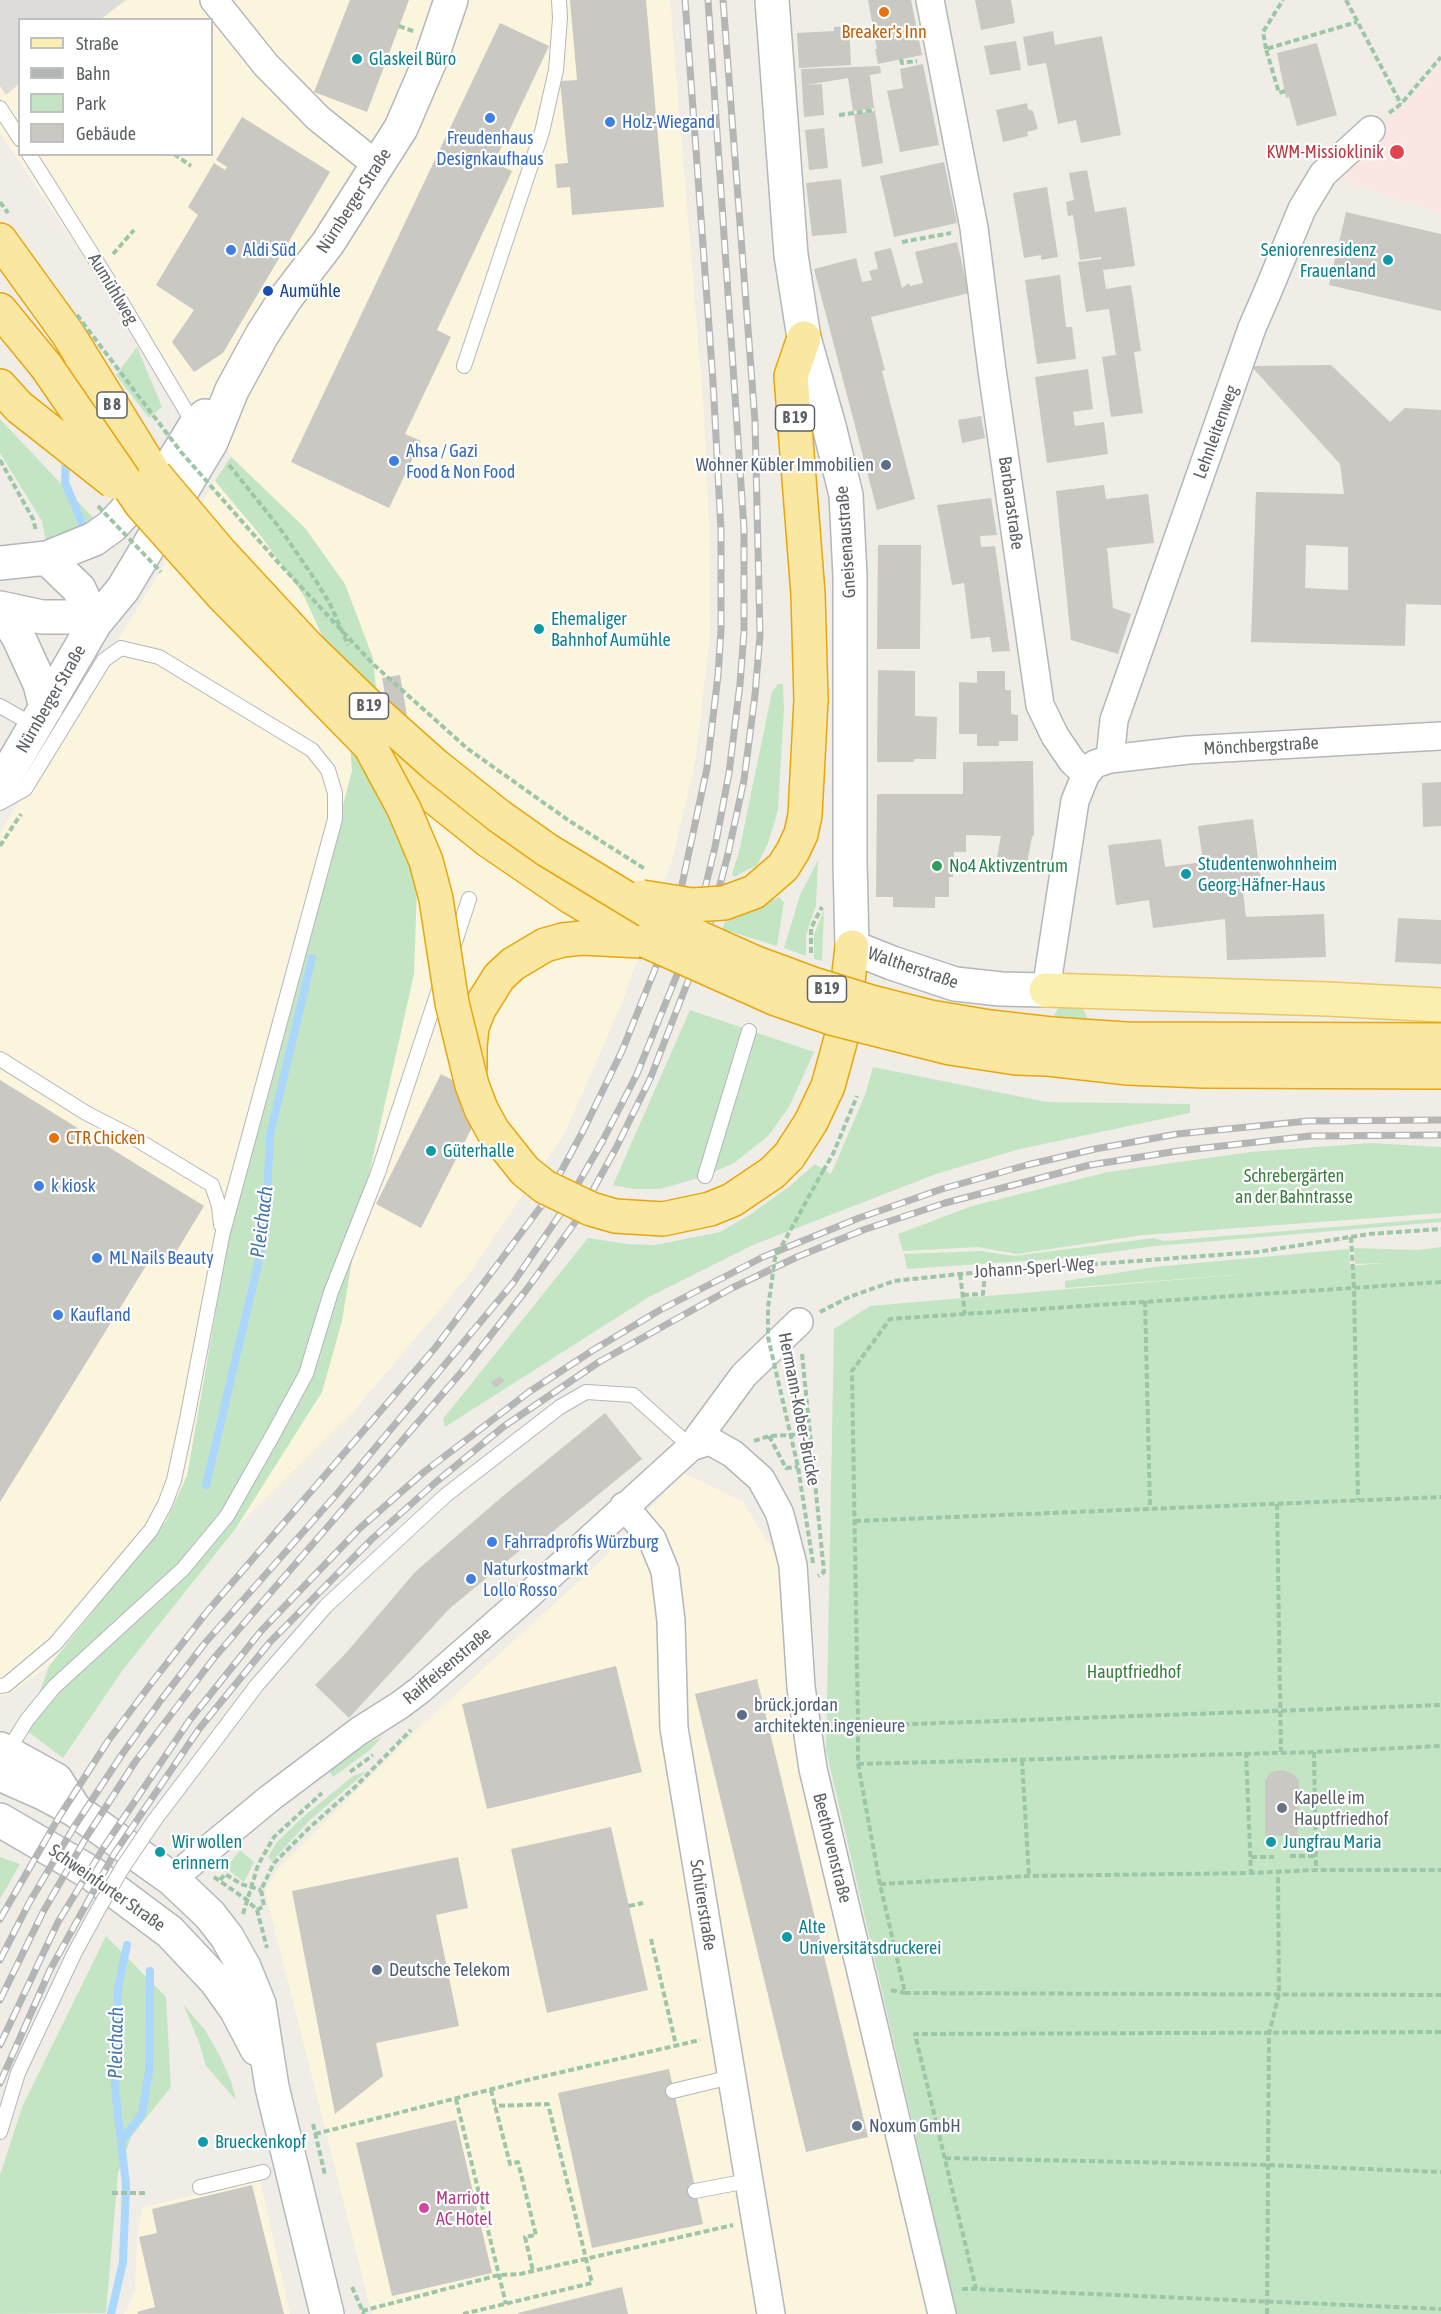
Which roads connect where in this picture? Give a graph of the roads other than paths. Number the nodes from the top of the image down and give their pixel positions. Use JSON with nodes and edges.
{"nodes":[{"id":1,"x":214,"y":0,"type":"edge"},
{"id":2,"x":452,"y":0,"type":"edge"},
{"id":3,"x":559,"y":0,"type":"edge"},
{"id":4,"x":772,"y":0,"type":"edge"},
{"id":5,"x":930,"y":0,"type":"edge"},
{"id":6,"x":0,"y":108,"type":"edge"},
{"id":7,"x":1371,"y":130,"type":"dead end"},
{"id":8,"x":18,"y":136,"type":"edge"},
{"id":9,"x":30,"y":156,"type":"edge"},
{"id":10,"x":378,"y":166,"type":"junction"},
{"id":11,"x":0,"y":240,"type":"edge"},
{"id":12,"x":0,"y":310,"type":"edge"},
{"id":13,"x":804,"y":338,"type":"junction"},
{"id":14,"x":46,"y":366,"type":"junction"},
{"id":15,"x":464,"y":366,"type":"dead end"},
{"id":16,"x":232,"y":390,"type":"junction"},
{"id":17,"x":10,"y":397,"type":"edge"},
{"id":18,"x":195,"y":426,"type":"junction"},
{"id":19,"x":165,"y":467,"type":"junction"},
{"id":20,"x":141,"y":504,"type":"junction"},
{"id":21,"x":45,"y":558,"type":"junction"},
{"id":22,"x":0,"y":563,"type":"edge"},
{"id":23,"x":0,"y":569,"type":"edge"},
{"id":24,"x":0,"y":608,"type":"edge"},
{"id":25,"x":0,"y":615,"type":"edge"},
{"id":26,"x":99,"y":618,"type":"junction"},
{"id":27,"x":0,"y":705,"type":"edge"},
{"id":28,"x":40,"y":717,"type":"junction"},
{"id":29,"x":1441,"y":736,"type":"edge"},
{"id":30,"x":370,"y":746,"type":"junction"},
{"id":31,"x":1110,"y":759,"type":"junction"},
{"id":32,"x":1086,"y":774,"type":"junction"},
{"id":33,"x":0,"y":786,"type":"edge"},
{"id":34,"x":0,"y":802,"type":"edge"},
{"id":35,"x":620,"y":894,"type":"junction"},
{"id":36,"x":469,"y":899,"type":"dead end"},
{"id":37,"x":646,"y":941,"type":"junction"},
{"id":38,"x":852,"y":947,"type":"junction"},
{"id":39,"x":1046,"y":990,"type":"junction"},
{"id":40,"x":1441,"y":1005,"type":"edge"},
{"id":41,"x":749,"y":1031,"type":"dead end"},
{"id":42,"x":1441,"y":1040,"type":"edge"},
{"id":43,"x":1049,"y":1047,"type":"junction"},
{"id":44,"x":0,"y":1059,"type":"edge"},
{"id":45,"x":1441,"y":1072,"type":"edge"},
{"id":46,"x":472,"y":1085,"type":"junction"},
{"id":47,"x":705,"y":1176,"type":"dead end"},
{"id":48,"x":222,"y":1236,"type":"junction"},
{"id":49,"x":799,"y":1322,"type":"road end"},
{"id":50,"x":700,"y":1444,"type":"junction"},
{"id":51,"x":624,"y":1506,"type":"junction"},
{"id":52,"x":0,"y":1686,"type":"edge"},
{"id":53,"x":2,"y":1758,"type":"edge"},
{"id":54,"x":0,"y":1820,"type":"edge"},
{"id":55,"x":37,"y":1841,"type":"junction"},
{"id":56,"x":0,"y":1845,"type":"edge"},
{"id":57,"x":183,"y":1871,"type":"junction"},
{"id":58,"x":731,"y":2077,"type":"junction"},
{"id":59,"x":272,"y":2086,"type":"junction"},
{"id":60,"x":673,"y":2091,"type":"dead end"},
{"id":61,"x":0,"y":2132,"type":"edge"},
{"id":62,"x":263,"y":2172,"type":"dead end"},
{"id":63,"x":748,"y":2181,"type":"junction"},
{"id":64,"x":200,"y":2187,"type":"dead end"},
{"id":65,"x":695,"y":2191,"type":"dead end"},
{"id":66,"x":327,"y":2314,"type":"edge"},
{"id":67,"x":771,"y":2314,"type":"edge"},
{"id":68,"x":942,"y":2314,"type":"edge"}],
"edges":[{"from":1,"to":10,"type":"street"},
{"from":2,"to":10,"type":"street","name":"Nürnberger Straße"},
{"from":3,"to":15,"type":"lane"},
{"from":4,"to":13,"type":"street","name":"Gneisenaustraße"},
{"from":5,"to":32,"type":"street","name":"Barbarastraße"},
{"from":6,"to":8,"type":"lane"},
{"from":7,"to":31,"type":"street","name":"Lehnleitenweg"},
{"from":9,"to":18,"type":"lane","name":"Aumühlweg"},
{"from":10,"to":16,"type":"street","name":"Nürnberger Straße"},
{"from":11,"to":19,"type":"highway","number":"B 8"},
{"from":12,"to":14,"type":"highway","number":"B 19"},
{"from":13,"to":35,"type":"highway","number":"B 19","bridge":true},
{"from":13,"to":38,"type":"street","name":"Gneisenaustraße"},
{"from":14,"to":19,"type":"highway","number":"B 19","bridge":true},
{"from":14,"to":20,"type":"highway","number":"B 19","bridge":true},
{"from":16,"to":18,"type":"street","name":"Nürnberger Straße"},
{"from":16,"to":26,"type":"street","name":"Nürnberger Straße"},
{"from":17,"to":20,"type":"highway","number":"B 19","bridge":true},
{"from":18,"to":19,"type":"street","name":"Nürnberger Straße"},
{"from":19,"to":21,"type":"street"},
{"from":19,"to":26,"type":"street","name":"Nürnberger Straße"},
{"from":19,"to":35,"type":"highway","number":"B 19","bridge":true},
{"from":20,"to":30,"type":"highway","number":"B 19","bridge":true},
{"from":21,"to":22,"type":"street"},
{"from":21,"to":23,"type":"street"},
{"from":21,"to":26,"type":"street"},
{"from":24,"to":26,"type":"street"},
{"from":25,"to":28,"type":"street"},
{"from":26,"to":28,"type":"street","name":"Nürnberger Straße"},
{"from":27,"to":28,"type":"lane"},
{"from":28,"to":33,"type":"street","name":"Nürnberger Straße"},
{"from":29,"to":31,"type":"street","name":"Mönchbergstraße"},
{"from":30,"to":37,"type":"highway","number":"B 19","bridge":true},
{"from":30,"to":46,"type":"highway","bridge":true},
{"from":31,"to":32,"type":"street","name":"Mönchbergstraße"},
{"from":32,"to":39,"type":"street"},
{"from":34,"to":48,"type":"lane"},
{"from":35,"to":43,"type":"highway","number":"B 19","bridge":true},
{"from":36,"to":53,"type":"lane"},
{"from":37,"to":43,"type":"highway","number":"B 19","bridge":true},
{"from":37,"to":46,"type":"highway","bridge":true},
{"from":38,"to":39,"type":"street","name":"Waltherstraße"},
{"from":38,"to":46,"type":"highway","bridge":true},
{"from":39,"to":40,"type":"main road"},
{"from":41,"to":47,"type":"lane"},
{"from":42,"to":43,"type":"highway","number":"B 19"},
{"from":43,"to":45,"type":"highway","number":"B 19"},
{"from":44,"to":48,"type":"lane"},
{"from":48,"to":52,"type":"lane"},
{"from":49,"to":50,"type":"street"},
{"from":50,"to":51,"type":"street","name":"Raiffeisenstraße"},
{"from":50,"to":61,"type":"lane","bridge":true},
{"from":50,"to":68,"type":"street","name":"Beethovenstraße"},
{"from":51,"to":57,"type":"street","name":"Raiffeisenstraße"},
{"from":51,"to":58,"type":"street","name":"Schürerstraße"},
{"from":53,"to":57,"type":"street","name":"Schweinfurter Straße"},
{"from":54,"to":55,"type":"street","name":"Schweinfurter Straße"},
{"from":55,"to":56,"type":"street"},
{"from":55,"to":59,"type":"street","name":"Schweinfurter Straße"},
{"from":57,"to":59,"type":"street","name":"Schweinfurter Straße"},
{"from":58,"to":60,"type":"lane"},
{"from":58,"to":63,"type":"street","name":"Schürerstraße"},
{"from":59,"to":66,"type":"street","name":"Schweinfurter Straße"},
{"from":62,"to":64,"type":"lane"},
{"from":63,"to":65,"type":"lane"},
{"from":63,"to":67,"type":"street","name":"Schürerstraße"}]}
